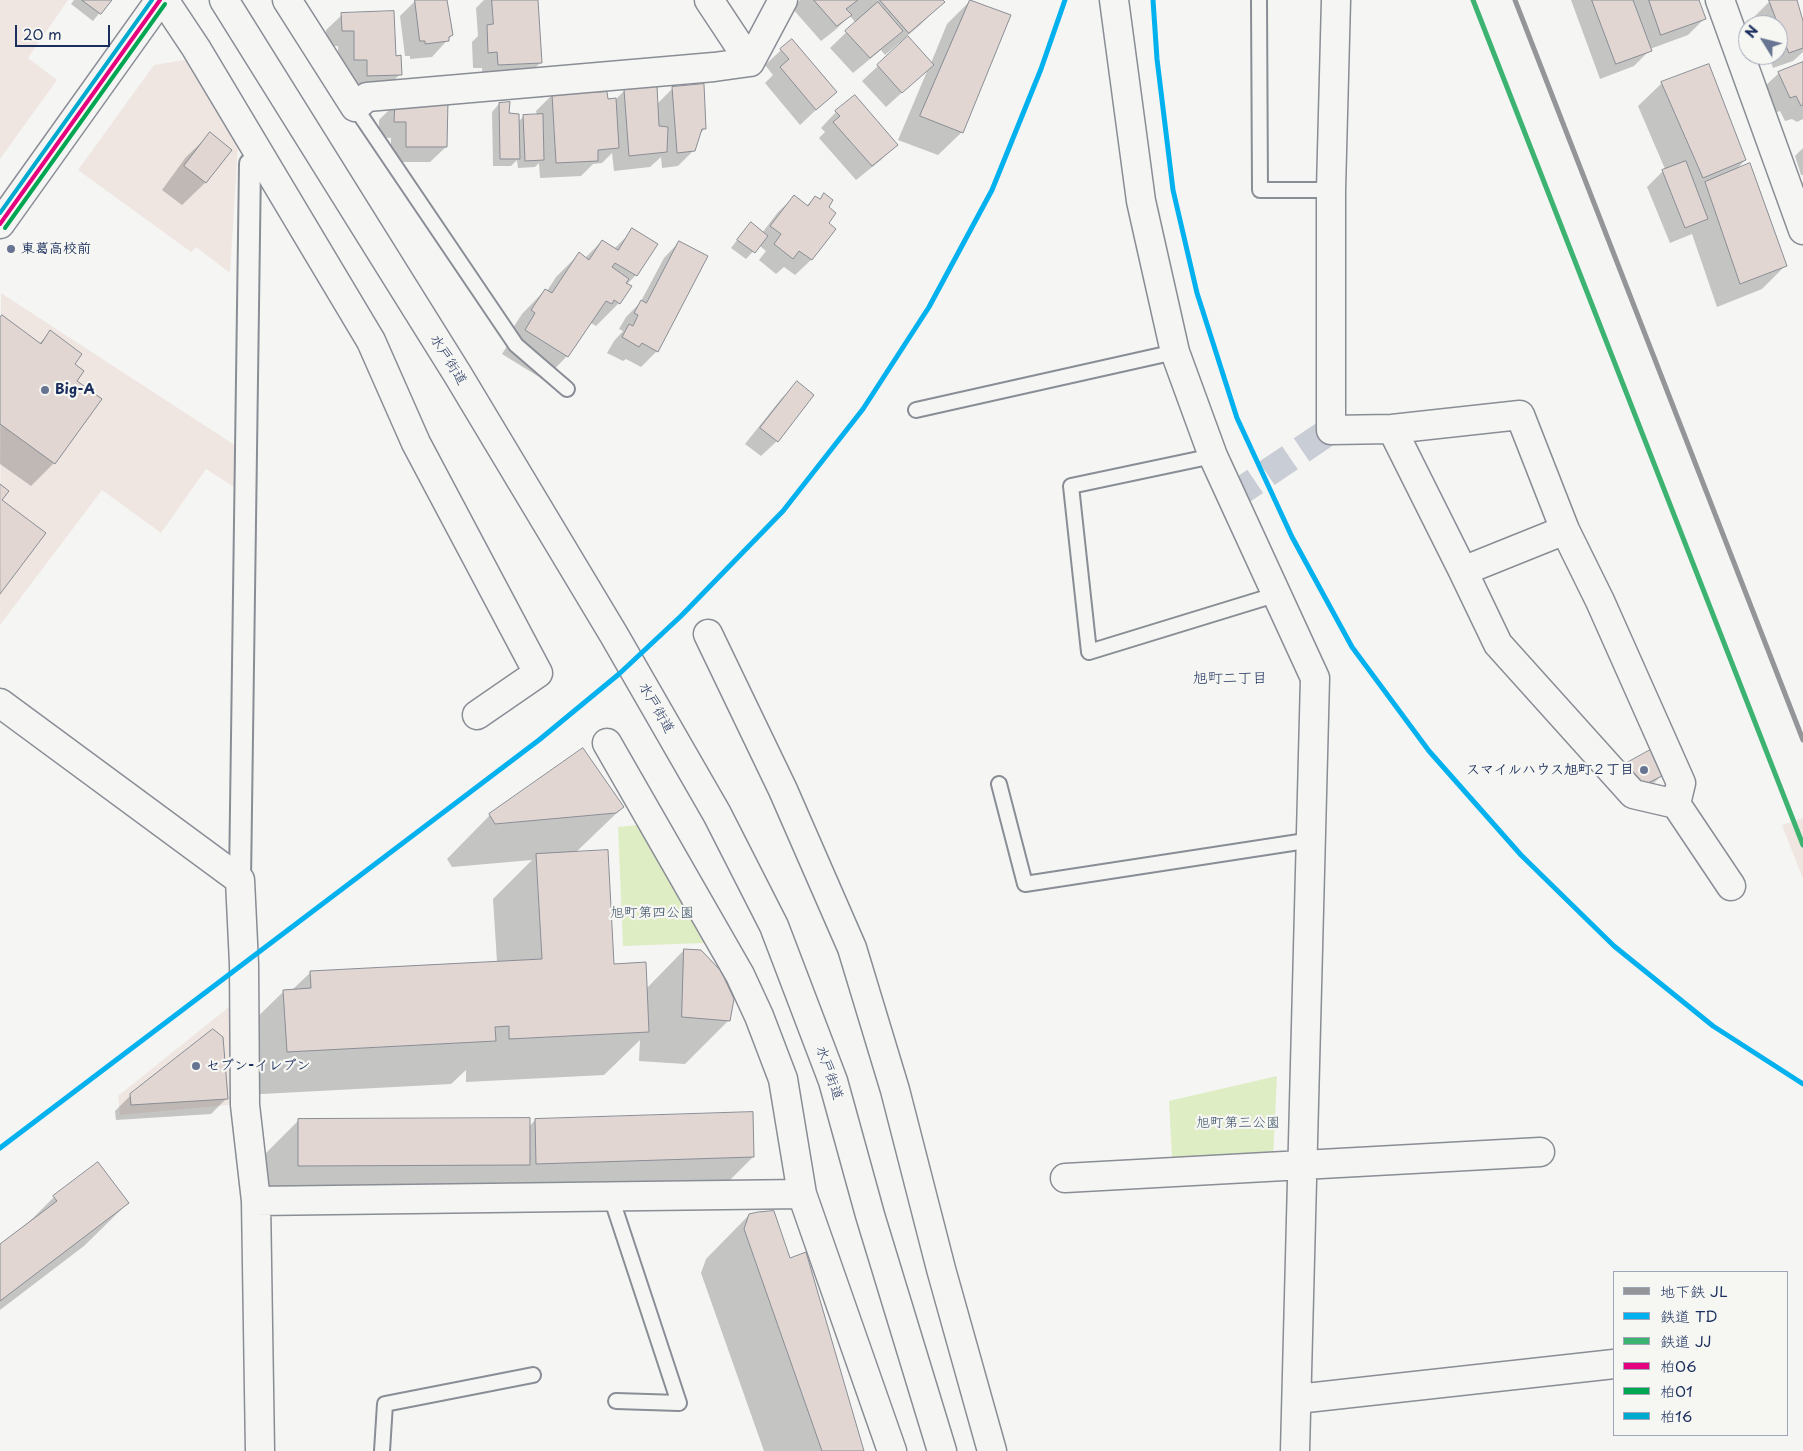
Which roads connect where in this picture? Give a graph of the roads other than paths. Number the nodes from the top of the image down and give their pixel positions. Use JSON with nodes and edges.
{"nodes":[{"id":1,"x":160,"y":0,"type":"edge"},
{"id":2,"x":164,"y":0,"type":"edge"},
{"id":3,"x":224,"y":0,"type":"edge"},
{"id":4,"x":287,"y":0,"type":"edge"},
{"id":5,"x":709,"y":0,"type":"edge"},
{"id":6,"x":782,"y":0,"type":"edge"},
{"id":7,"x":1114,"y":0,"type":"edge"},
{"id":8,"x":1259,"y":0,"type":"edge"},
{"id":9,"x":1336,"y":0,"type":"edge"},
{"id":10,"x":1723,"y":0,"type":"edge"},
{"id":11,"x":750,"y":62,"type":"junction"},
{"id":12,"x":355,"y":107,"type":"junction"},
{"id":13,"x":261,"y":159,"type":"junction"},
{"id":14,"x":1331,"y":190,"type":"junction"},
{"id":15,"x":0,"y":224,"type":"edge"},
{"id":16,"x":1803,"y":230,"type":"edge"},
{"id":17,"x":1175,"y":352,"type":"junction"},
{"id":18,"x":567,"y":389,"type":"dead end"},
{"id":19,"x":916,"y":410,"type":"dead end"},
{"id":20,"x":1392,"y":429,"type":"junction"},
{"id":21,"x":1213,"y":456,"type":"junction"},
{"id":22,"x":1565,"y":530,"type":"junction"},
{"id":23,"x":1463,"y":571,"type":"junction"},
{"id":24,"x":1278,"y":594,"type":"junction"},
{"id":25,"x":708,"y":634,"type":"dead end"},
{"id":26,"x":0,"y":703,"type":"edge"},
{"id":27,"x":476,"y":715,"type":"dead end"},
{"id":28,"x":607,"y":743,"type":"dead end"},
{"id":29,"x":999,"y":784,"type":"dead end"},
{"id":30,"x":1676,"y":804,"type":"junction"},
{"id":31,"x":1312,"y":840,"type":"junction"},
{"id":32,"x":240,"y":880,"type":"junction"},
{"id":33,"x":1731,"y":886,"type":"dead end"},
{"id":34,"x":1540,"y":1152,"type":"dead end"},
{"id":35,"x":1302,"y":1164,"type":"junction"},
{"id":36,"x":1065,"y":1178,"type":"dead end"},
{"id":37,"x":802,"y":1194,"type":"junction"},
{"id":38,"x":611,"y":1197,"type":"junction"},
{"id":39,"x":256,"y":1201,"type":"junction"},
{"id":40,"x":1613,"y":1364,"type":"edge"},
{"id":41,"x":533,"y":1375,"type":"dead end"},
{"id":42,"x":1297,"y":1399,"type":"junction"},
{"id":43,"x":616,"y":1401,"type":"dead end"},
{"id":44,"x":260,"y":1451,"type":"edge"},
{"id":45,"x":382,"y":1451,"type":"edge"},
{"id":46,"x":892,"y":1451,"type":"edge"},
{"id":47,"x":942,"y":1451,"type":"edge"},
{"id":48,"x":992,"y":1451,"type":"edge"},
{"id":49,"x":1296,"y":1451,"type":"edge"}],
"edges":[{"from":1,"to":15,"type":"main road"},
{"from":2,"to":13,"type":"main road"},
{"from":3,"to":47,"type":"main road","name":"水戸街道"},
{"from":4,"to":12,"type":"main road"},
{"from":5,"to":11,"type":"main road"},
{"from":6,"to":11,"type":"main road"},
{"from":7,"to":17,"type":"main road"},
{"from":8,"to":14,"type":"lane"},
{"from":9,"to":14,"type":"main road"},
{"from":10,"to":16,"type":"main road"},
{"from":11,"to":12,"type":"main road"},
{"from":12,"to":18,"type":"lane"},
{"from":13,"to":27,"type":"main road"},
{"from":13,"to":32,"type":"street"},
{"from":14,"to":20,"type":"main road"},
{"from":17,"to":19,"type":"lane"},
{"from":17,"to":21,"type":"main road"},
{"from":20,"to":22,"type":"main road"},
{"from":20,"to":23,"type":"main road"},
{"from":21,"to":24,"type":"main road"},
{"from":21,"to":24,"type":"lane"},
{"from":22,"to":23,"type":"main road"},
{"from":22,"to":30,"type":"main road"},
{"from":23,"to":30,"type":"main road"},
{"from":24,"to":31,"type":"main road"},
{"from":25,"to":48,"type":"main road"},
{"from":26,"to":32,"type":"main road"},
{"from":28,"to":37,"type":"main road"},
{"from":29,"to":31,"type":"lane"},
{"from":30,"to":33,"type":"main road"},
{"from":31,"to":35,"type":"main road"},
{"from":32,"to":39,"type":"main road"},
{"from":34,"to":35,"type":"main road"},
{"from":35,"to":36,"type":"main road"},
{"from":35,"to":42,"type":"main road"},
{"from":37,"to":38,"type":"main road"},
{"from":37,"to":46,"type":"main road"},
{"from":38,"to":39,"type":"main road"},
{"from":38,"to":43,"type":"lane"},
{"from":39,"to":44,"type":"main road"},
{"from":40,"to":42,"type":"main road"},
{"from":41,"to":45,"type":"lane"},
{"from":42,"to":49,"type":"main road"}]}
